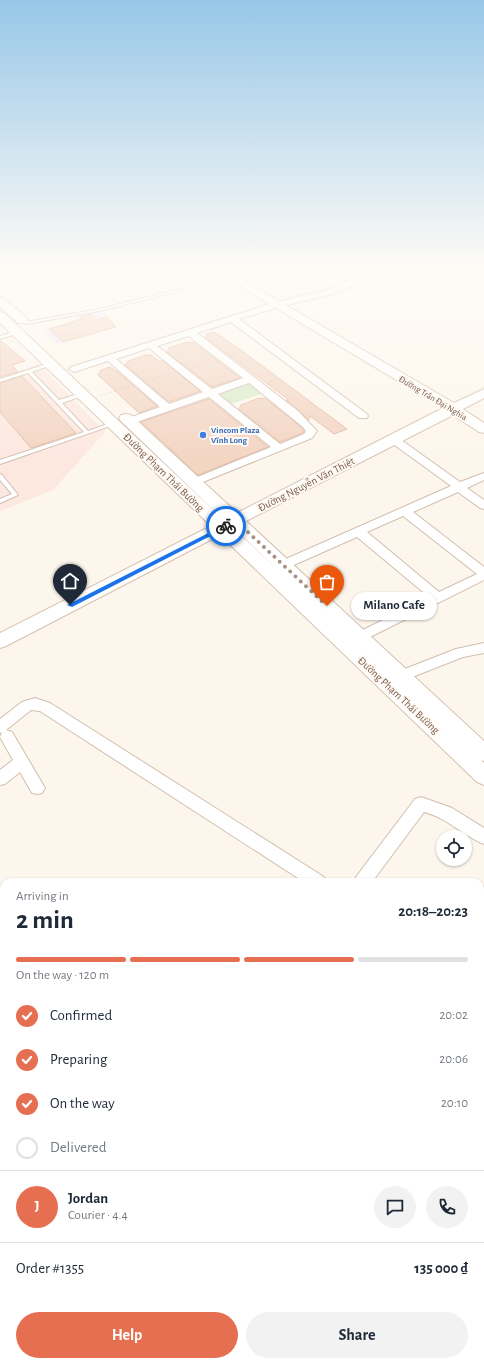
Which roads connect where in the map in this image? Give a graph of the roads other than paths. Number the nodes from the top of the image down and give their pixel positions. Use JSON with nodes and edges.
{"nodes":[{"id":1,"x":10,"y":333,"type":"edge"},
{"id":2,"x":26,"y":333,"type":"edge"},
{"id":3,"x":28,"y":333,"type":"edge"},
{"id":4,"x":188,"y":333,"type":"edge"},
{"id":5,"x":191,"y":333,"type":"edge"},
{"id":6,"x":251,"y":333,"type":"edge"},
{"id":7,"x":323,"y":333,"type":"edge"},
{"id":8,"x":0,"y":338,"type":"edge"},
{"id":9,"x":152,"y":345,"type":"junction"},
{"id":10,"x":110,"y":358,"type":"junction"},
{"id":11,"x":52,"y":364,"type":"junction"},
{"id":12,"x":74,"y":369,"type":"junction"},
{"id":13,"x":29,"y":372,"type":"junction"},
{"id":14,"x":250,"y":379,"type":"junction"},
{"id":15,"x":0,"y":381,"type":"edge"},
{"id":16,"x":89,"y":392,"type":"junction"},
{"id":17,"x":211,"y":393,"type":"junction"},
{"id":18,"x":484,"y":393,"type":"edge"},
{"id":19,"x":59,"y":402,"type":"junction"},
{"id":20,"x":167,"y":408,"type":"junction"},
{"id":21,"x":452,"y":408,"type":"junction"},
{"id":22,"x":363,"y":416,"type":"dead end"},
{"id":23,"x":130,"y":421,"type":"junction"},
{"id":24,"x":113,"y":424,"type":"junction"},
{"id":25,"x":484,"y":429,"type":"edge"},
{"id":26,"x":87,"y":432,"type":"junction"},
{"id":27,"x":394,"y":439,"type":"junction"},
{"id":28,"x":279,"y":448,"type":"junction"},
{"id":29,"x":0,"y":462,"type":"edge"},
{"id":30,"x":0,"y":476,"type":"edge"},
{"id":31,"x":484,"y":476,"type":"edge"},
{"id":32,"x":194,"y":482,"type":"junction"},
{"id":33,"x":460,"y":487,"type":"junction"},
{"id":34,"x":0,"y":501,"type":"edge"},
{"id":35,"x":484,"y":505,"type":"edge"},
{"id":36,"x":404,"y":511,"type":"junction"},
{"id":37,"x":229,"y":524,"type":"junction"},
{"id":38,"x":359,"y":532,"type":"junction"},
{"id":39,"x":283,"y":565,"type":"junction"},
{"id":40,"x":484,"y":574,"type":"edge"},
{"id":41,"x":438,"y":598,"type":"junction"},
{"id":42,"x":352,"y":640,"type":"junction"},
{"id":43,"x":0,"y":641,"type":"edge"},
{"id":44,"x":484,"y":648,"type":"edge"},
{"id":45,"x":402,"y":676,"type":"junction"},
{"id":46,"x":4,"y":731,"type":"edge"},
{"id":47,"x":484,"y":753,"type":"edge"},
{"id":48,"x":22,"y":762,"type":"junction"},
{"id":49,"x":484,"y":776,"type":"edge"},
{"id":50,"x":0,"y":779,"type":"edge"},
{"id":51,"x":37,"y":788,"type":"dead end"},
{"id":52,"x":484,"y":837,"type":"edge"},
{"id":53,"x":312,"y":878,"type":"edge"},
{"id":54,"x":365,"y":878,"type":"edge"}],
"edges":[{"from":1,"to":8,"type":"lane"},
{"from":2,"to":11,"type":"main road","name":"Đường Phạm Thái Bường"},
{"from":3,"to":12,"type":"main road","name":"Đường Phạm Thái Bường"},
{"from":4,"to":9,"type":"street"},
{"from":5,"to":14,"type":"street"},
{"from":6,"to":22,"type":"street"},
{"from":7,"to":21,"type":"main road","name":"Đường Trần Đại Nghĩa"},
{"from":9,"to":10,"type":"street"},
{"from":9,"to":17,"type":"street"},
{"from":10,"to":12,"type":"street"},
{"from":10,"to":20,"type":"street"},
{"from":11,"to":13,"type":"lane"},
{"from":11,"to":16,"type":"main road","name":"Đường Phạm Thái Bường"},
{"from":12,"to":16,"type":"main road","name":"Đường Phạm Thái Bường"},
{"from":13,"to":15,"type":"lane"},
{"from":13,"to":19,"type":"lane"},
{"from":14,"to":17,"type":"street"},
{"from":14,"to":28,"type":"street"},
{"from":16,"to":19,"type":"lane"},
{"from":16,"to":23,"type":"main road","name":"Đường Phạm Thái Bường"},
{"from":16,"to":24,"type":"main road","name":"Đường Phạm Thái Bường"},
{"from":17,"to":20,"type":"street"},
{"from":17,"to":28,"type":"street"},
{"from":18,"to":21,"type":"main road","name":"Đường Nguyễn Văn Thiệt"},
{"from":19,"to":26,"type":"lane"},
{"from":20,"to":23,"type":"street"},
{"from":21,"to":25,"type":"main road","name":"Đường Trần Đại Nghĩa"},
{"from":21,"to":27,"type":"main road","name":"Đường Nguyễn Văn Thiệt"},
{"from":23,"to":32,"type":"main road","name":"Đường Phạm Thái Bường"},
{"from":24,"to":26,"type":"lane"},
{"from":24,"to":37,"type":"main road","name":"Đường Phạm Thái Bường"},
{"from":26,"to":29,"type":"lane"},
{"from":27,"to":33,"type":"street"},
{"from":27,"to":37,"type":"main road","name":"Đường Nguyễn Văn Thiệt"},
{"from":28,"to":32,"type":"street"},
{"from":30,"to":34,"type":"lane"},
{"from":31,"to":33,"type":"street"},
{"from":32,"to":37,"type":"main road","name":"Đường Phạm Thái Bường"},
{"from":33,"to":35,"type":"street"},
{"from":33,"to":36,"type":"street"},
{"from":36,"to":38,"type":"street"},
{"from":36,"to":40,"type":"street"},
{"from":37,"to":39,"type":"main road","name":"Đường Phạm Thái Bường"},
{"from":37,"to":42,"type":"main road","name":"Đường Phạm Thái Bường"},
{"from":37,"to":43,"type":"main road","name":"Đường Nguyễn Văn Thiệt"},
{"from":38,"to":39,"type":"street"},
{"from":38,"to":41,"type":"street"},
{"from":39,"to":42,"type":"main road","name":"Đường Phạm Thái Bường"},
{"from":40,"to":41,"type":"street"},
{"from":41,"to":42,"type":"street"},
{"from":42,"to":45,"type":"main road","name":"Đường Phạm Thái Bường"},
{"from":42,"to":49,"type":"main road","name":"Đường Phạm Thái Bường"},
{"from":44,"to":45,"type":"street"},
{"from":45,"to":47,"type":"main road","name":"Đường Phạm Thái Bường"},
{"from":46,"to":48,"type":"street"},
{"from":46,"to":53,"type":"street"},
{"from":48,"to":50,"type":"street"},
{"from":48,"to":51,"type":"street"},
{"from":52,"to":54,"type":"street"}]}
